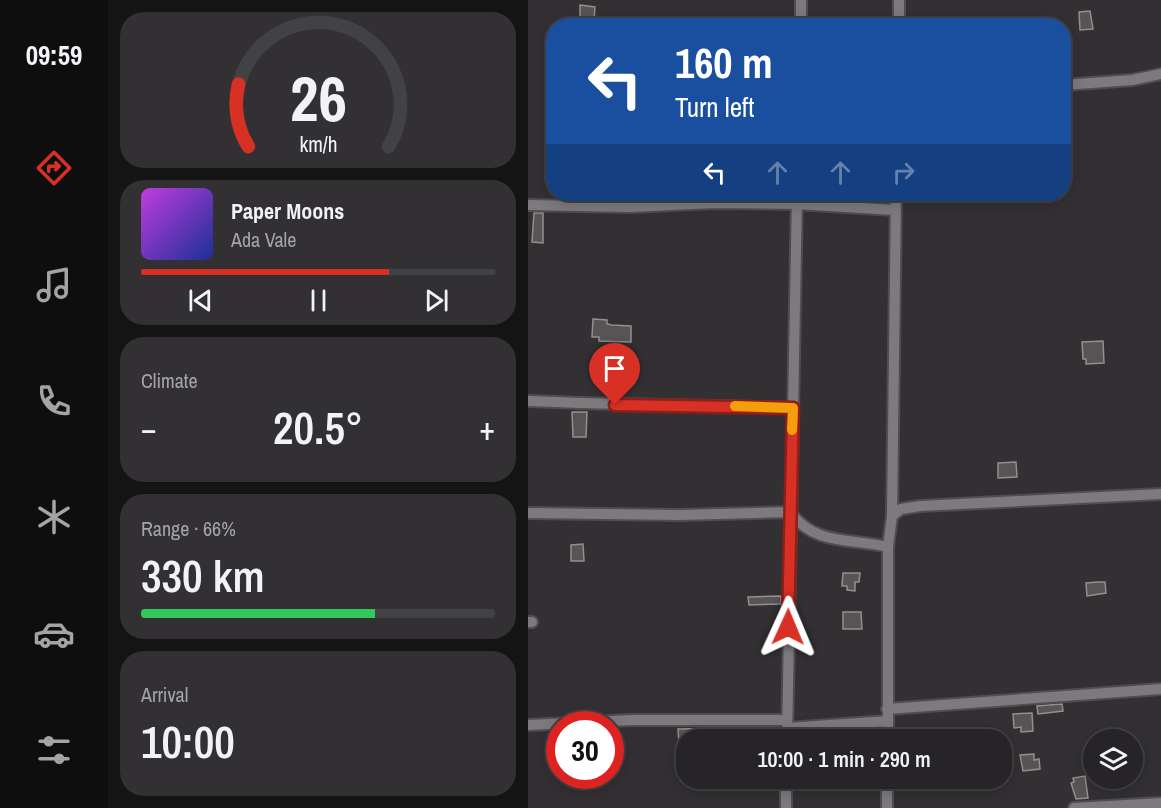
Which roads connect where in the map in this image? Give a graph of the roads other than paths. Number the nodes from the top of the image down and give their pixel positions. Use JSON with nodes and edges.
{"nodes":[{"id":1,"x":801,"y":0,"type":"edge"},
{"id":2,"x":899,"y":0,"type":"edge"},
{"id":3,"x":801,"y":18,"type":"edge"},
{"id":4,"x":898,"y":18,"type":"edge"},
{"id":5,"x":1161,"y":74,"type":"edge"},
{"id":6,"x":1071,"y":84,"type":"edge"},
{"id":7,"x":756,"y":201,"type":"edge"},
{"id":8,"x":797,"y":201,"type":"edge"},
{"id":9,"x":815,"y":201,"type":"edge"},
{"id":10,"x":896,"y":201,"type":"edge"},
{"id":11,"x":528,"y":205,"type":"edge"},
{"id":12,"x":896,"y":210,"type":"junction"},
{"id":13,"x":528,"y":401,"type":"edge"},
{"id":14,"x":793,"y":408,"type":"junction"},
{"id":15,"x":1161,"y":494,"type":"edge"},
{"id":16,"x":790,"y":512,"type":"junction"},
{"id":17,"x":528,"y":513,"type":"edge"},
{"id":18,"x":892,"y":516,"type":"junction"},
{"id":19,"x":888,"y":548,"type":"junction"},
{"id":20,"x":1161,"y":688,"type":"edge"},
{"id":21,"x":888,"y":715,"type":"junction"},
{"id":22,"x":528,"y":725,"type":"edge"},
{"id":23,"x":787,"y":729,"type":"edge"},
{"id":24,"x":888,"y":729,"type":"edge"},
{"id":25,"x":786,"y":789,"type":"edge"},
{"id":26,"x":887,"y":789,"type":"edge"},
{"id":27,"x":1161,"y":802,"type":"edge"},
{"id":28,"x":786,"y":808,"type":"edge"},
{"id":29,"x":888,"y":808,"type":"edge"},
{"id":30,"x":1074,"y":808,"type":"edge"}],
"edges":[{"from":1,"to":3,"type":"street"},
{"from":2,"to":4,"type":"street"},
{"from":5,"to":6,"type":"street"},
{"from":7,"to":11,"type":"street"},
{"from":8,"to":14,"type":"street"},
{"from":9,"to":12,"type":"street"},
{"from":10,"to":12,"type":"street"},
{"from":12,"to":18,"type":"street"},
{"from":13,"to":14,"type":"street"},
{"from":14,"to":16,"type":"street"},
{"from":15,"to":18,"type":"street"},
{"from":16,"to":17,"type":"street"},
{"from":16,"to":19,"type":"street"},
{"from":16,"to":23,"type":"street"},
{"from":18,"to":19,"type":"street"},
{"from":19,"to":21,"type":"street"},
{"from":20,"to":21,"type":"street"},
{"from":21,"to":23,"type":"street"},
{"from":21,"to":24,"type":"street"},
{"from":22,"to":23,"type":"street"},
{"from":25,"to":28,"type":"street"},
{"from":26,"to":29,"type":"street"},
{"from":27,"to":30,"type":"street"}]}
